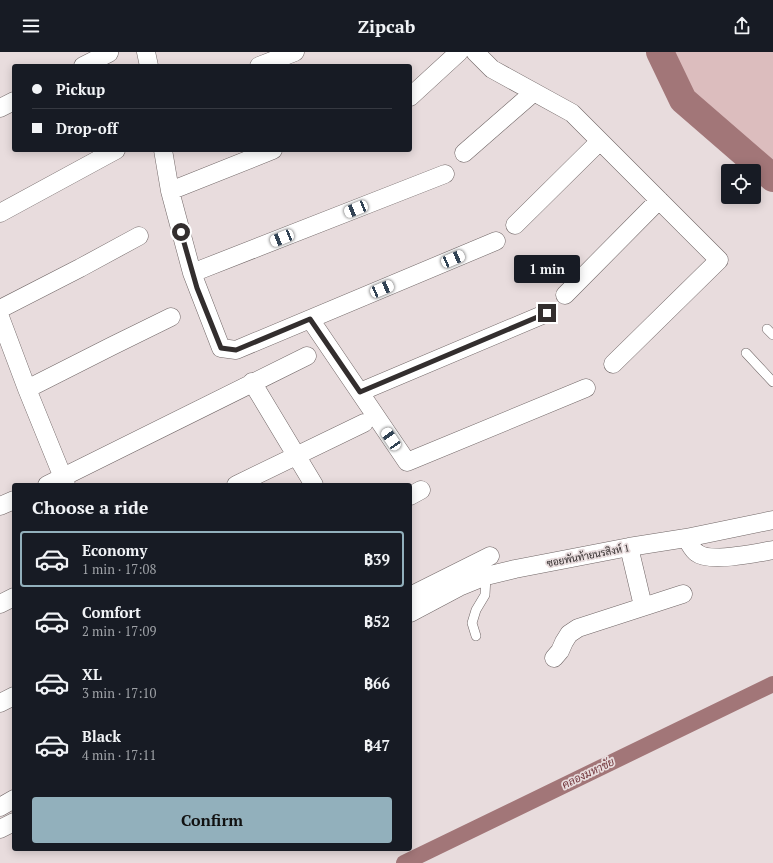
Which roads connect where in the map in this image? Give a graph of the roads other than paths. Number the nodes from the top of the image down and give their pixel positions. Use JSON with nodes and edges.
{"nodes":[{"id":1,"x":146,"y":52,"type":"edge"},
{"id":2,"x":296,"y":52,"type":"edge"},
{"id":3,"x":459,"y":52,"type":"edge"},
{"id":4,"x":474,"y":52,"type":"edge"},
{"id":5,"x":109,"y":53,"type":"dead end"},
{"id":6,"x":87,"y":64,"type":"edge"},
{"id":7,"x":148,"y":64,"type":"edge"},
{"id":8,"x":264,"y":64,"type":"edge"},
{"id":9,"x":534,"y":92,"type":"junction"},
{"id":10,"x":412,"y":95,"type":"edge"},
{"id":11,"x":12,"y":102,"type":"edge"},
{"id":12,"x":0,"y":108,"type":"edge"},
{"id":13,"x":600,"y":141,"type":"junction"},
{"id":14,"x":112,"y":152,"type":"edge"},
{"id":15,"x":163,"y":152,"type":"edge"},
{"id":16,"x":268,"y":152,"type":"edge"},
{"id":17,"x":464,"y":153,"type":"dead end"},
{"id":18,"x":445,"y":174,"type":"dead end"},
{"id":19,"x":170,"y":191,"type":"junction"},
{"id":20,"x":659,"y":200,"type":"junction"},
{"id":21,"x":0,"y":213,"type":"edge"},
{"id":22,"x":514,"y":225,"type":"dead end"},
{"id":23,"x":139,"y":236,"type":"dead end"},
{"id":24,"x":496,"y":241,"type":"dead end"},
{"id":25,"x":192,"y":273,"type":"junction"},
{"id":26,"x":565,"y":295,"type":"dead end"},
{"id":27,"x":0,"y":309,"type":"edge"},
{"id":28,"x":547,"y":313,"type":"dead end"},
{"id":29,"x":0,"y":317,"type":"edge"},
{"id":30,"x":171,"y":317,"type":"dead end"},
{"id":31,"x":310,"y":319,"type":"junction"},
{"id":32,"x":746,"y":353,"type":"dead end"},
{"id":33,"x":307,"y":356,"type":"dead end"},
{"id":34,"x":613,"y":364,"type":"dead end"},
{"id":35,"x":252,"y":382,"type":"junction"},
{"id":36,"x":773,"y":382,"type":"edge"},
{"id":37,"x":586,"y":388,"type":"dead end"},
{"id":38,"x":27,"y":390,"type":"junction"},
{"id":39,"x":360,"y":392,"type":"junction"},
{"id":40,"x":364,"y":423,"type":"dead end"},
{"id":41,"x":296,"y":455,"type":"junction"},
{"id":42,"x":58,"y":483,"type":"edge"},
{"id":43,"x":240,"y":483,"type":"edge"},
{"id":44,"x":313,"y":483,"type":"edge"},
{"id":45,"x":12,"y":501,"type":"edge"},
{"id":46,"x":0,"y":506,"type":"edge"},
{"id":47,"x":773,"y":520,"type":"edge"},
{"id":48,"x":686,"y":538,"type":"junction"},
{"id":49,"x":629,"y":546,"type":"junction"},
{"id":50,"x":773,"y":550,"type":"edge"},
{"id":51,"x":490,"y":556,"type":"dead end"},
{"id":52,"x":486,"y":576,"type":"junction"},
{"id":53,"x":683,"y":594,"type":"dead end"},
{"id":54,"x":412,"y":595,"type":"edge"},
{"id":55,"x":12,"y":598,"type":"edge"},
{"id":56,"x":0,"y":604,"type":"edge"},
{"id":57,"x":643,"y":606,"type":"junction"},
{"id":58,"x":412,"y":612,"type":"edge"},
{"id":59,"x":476,"y":636,"type":"dead end"},
{"id":60,"x":554,"y":658,"type":"dead end"},
{"id":61,"x":12,"y":697,"type":"edge"},
{"id":62,"x":0,"y":703,"type":"edge"},
{"id":63,"x":12,"y":801,"type":"edge"},
{"id":64,"x":0,"y":807,"type":"edge"},
{"id":65,"x":12,"y":823,"type":"edge"},
{"id":66,"x":0,"y":829,"type":"edge"}],
"edges":[{"from":1,"to":7,"type":"street"},
{"from":2,"to":8,"type":"street"},
{"from":3,"to":10,"type":"street"},
{"from":4,"to":9,"type":"street"},
{"from":5,"to":6,"type":"street"},
{"from":9,"to":13,"type":"street"},
{"from":9,"to":17,"type":"street"},
{"from":11,"to":12,"type":"street"},
{"from":13,"to":20,"type":"street"},
{"from":13,"to":22,"type":"street"},
{"from":14,"to":21,"type":"street"},
{"from":15,"to":19,"type":"street"},
{"from":16,"to":19,"type":"street"},
{"from":18,"to":25,"type":"street"},
{"from":19,"to":25,"type":"street"},
{"from":20,"to":26,"type":"street"},
{"from":20,"to":34,"type":"street"},
{"from":23,"to":27,"type":"street"},
{"from":24,"to":31,"type":"street"},
{"from":25,"to":31,"type":"street"},
{"from":28,"to":39,"type":"street"},
{"from":29,"to":38,"type":"street"},
{"from":30,"to":38,"type":"street"},
{"from":31,"to":39,"type":"street"},
{"from":32,"to":36,"type":"lane"},
{"from":33,"to":35,"type":"street"},
{"from":35,"to":41,"type":"street"},
{"from":35,"to":42,"type":"street"},
{"from":37,"to":39,"type":"street"},
{"from":38,"to":42,"type":"street"},
{"from":40,"to":41,"type":"street"},
{"from":41,"to":43,"type":"street"},
{"from":41,"to":44,"type":"street"},
{"from":45,"to":46,"type":"street"},
{"from":47,"to":48,"type":"street","name":"ซอยพันท้ายนรสิงห์ 1"},
{"from":48,"to":49,"type":"street","name":"ซอยพันท้ายนรสิงห์ 1"},
{"from":48,"to":50,"type":"street"},
{"from":49,"to":52,"type":"street","name":"ซอยพันท้ายนรสิงห์ 1"},
{"from":49,"to":57,"type":"street"},
{"from":51,"to":54,"type":"street"},
{"from":52,"to":58,"type":"street","name":"ซอยพันท้ายนรสิงห์ 1"},
{"from":52,"to":59,"type":"lane"},
{"from":53,"to":57,"type":"street"},
{"from":55,"to":56,"type":"street"},
{"from":57,"to":60,"type":"street"},
{"from":61,"to":62,"type":"street"},
{"from":63,"to":64,"type":"street"},
{"from":65,"to":66,"type":"street"}]}
